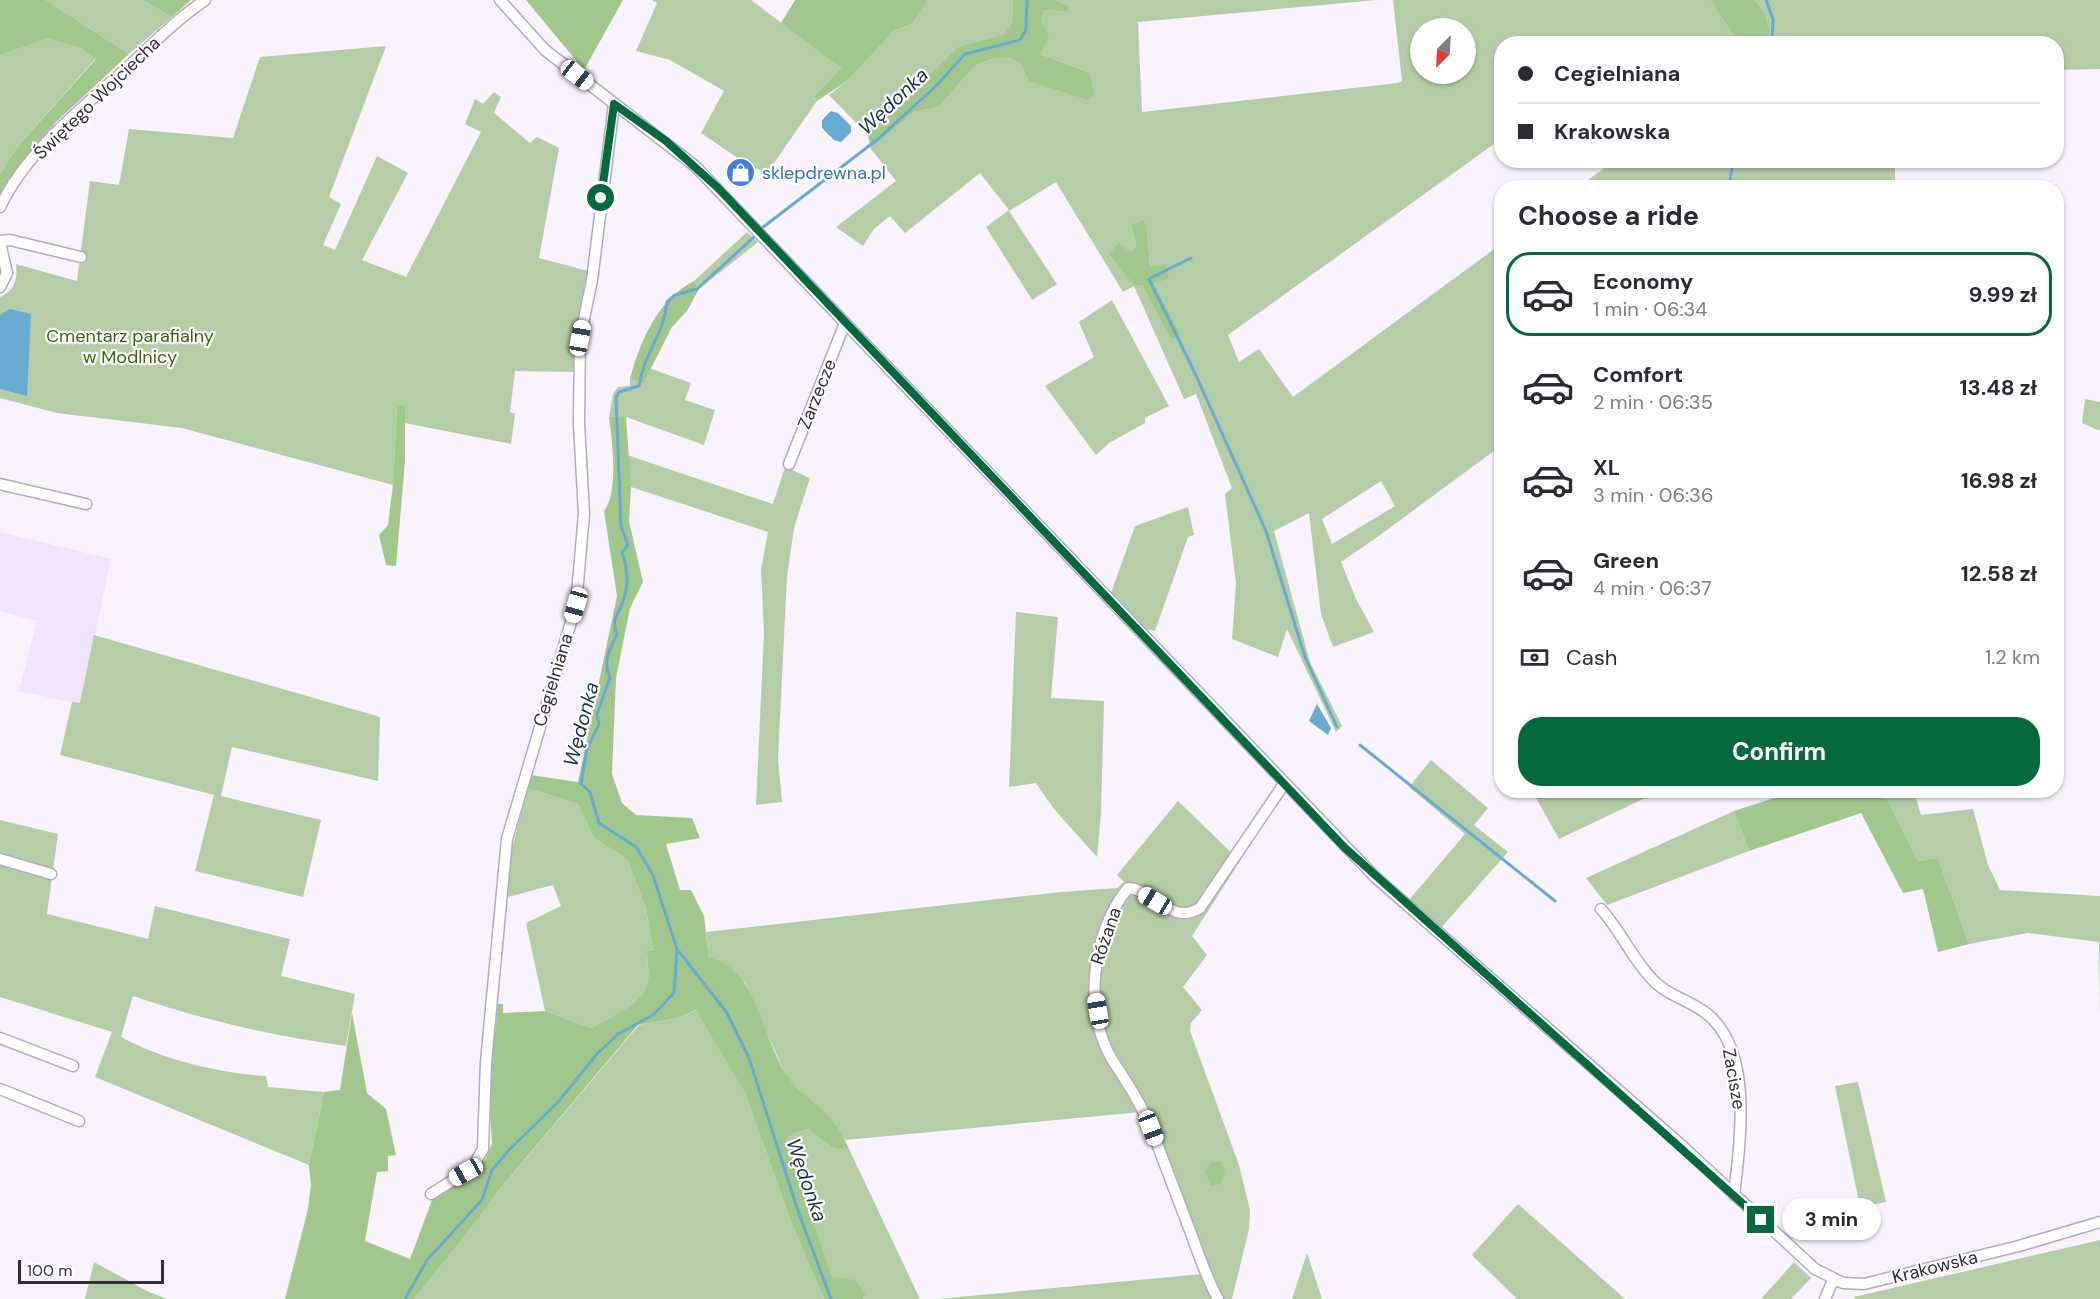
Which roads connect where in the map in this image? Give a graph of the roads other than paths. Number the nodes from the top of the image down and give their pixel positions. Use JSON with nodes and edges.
{"nodes":[{"id":1,"x":205,"y":0,"type":"edge"},
{"id":2,"x":500,"y":0,"type":"edge"},
{"id":3,"x":614,"y":104,"type":"junction"},
{"id":4,"x":0,"y":207,"type":"edge"},
{"id":5,"x":0,"y":242,"type":"edge"},
{"id":6,"x":81,"y":257,"type":"dead end"},
{"id":7,"x":0,"y":287,"type":"edge"},
{"id":8,"x":845,"y":323,"type":"junction"},
{"id":9,"x":789,"y":464,"type":"dead end"},
{"id":10,"x":0,"y":484,"type":"edge"},
{"id":11,"x":86,"y":504,"type":"dead end"},
{"id":12,"x":1284,"y":784,"type":"junction"},
{"id":13,"x":0,"y":859,"type":"edge"},
{"id":14,"x":51,"y":874,"type":"dead end"},
{"id":15,"x":1601,"y":909,"type":"dead end"},
{"id":16,"x":0,"y":1038,"type":"edge"},
{"id":17,"x":73,"y":1066,"type":"dead end"},
{"id":18,"x":0,"y":1089,"type":"edge"},
{"id":19,"x":79,"y":1121,"type":"dead end"},
{"id":20,"x":431,"y":1194,"type":"dead end"},
{"id":21,"x":1734,"y":1195,"type":"junction"},
{"id":22,"x":2100,"y":1222,"type":"edge"},
{"id":23,"x":1833,"y":1280,"type":"junction"},
{"id":24,"x":1218,"y":1299,"type":"edge"},
{"id":25,"x":1825,"y":1299,"type":"edge"}],
"edges":[{"from":1,"to":4,"type":"street","name":"Świętego Wojciecha"},
{"from":2,"to":3,"type":"street","name":"Krakowska"},
{"from":3,"to":8,"type":"street","name":"Krakowska"},
{"from":3,"to":20,"type":"street","name":"Cegielniana"},
{"from":5,"to":6,"type":"street"},
{"from":5,"to":7,"type":"street"},
{"from":8,"to":9,"type":"street","name":"Zarzecze"},
{"from":8,"to":12,"type":"street","name":"Krakowska"},
{"from":10,"to":11,"type":"street"},
{"from":12,"to":21,"type":"street","name":"Krakowska"},
{"from":12,"to":24,"type":"street","name":"Różana"},
{"from":13,"to":14,"type":"street"},
{"from":15,"to":21,"type":"street","name":"Zacisze"},
{"from":16,"to":17,"type":"street"},
{"from":18,"to":19,"type":"street"},
{"from":21,"to":23,"type":"street","name":"Krakowska"},
{"from":22,"to":23,"type":"street","name":"Krakowska"},
{"from":23,"to":25,"type":"street"}]}
